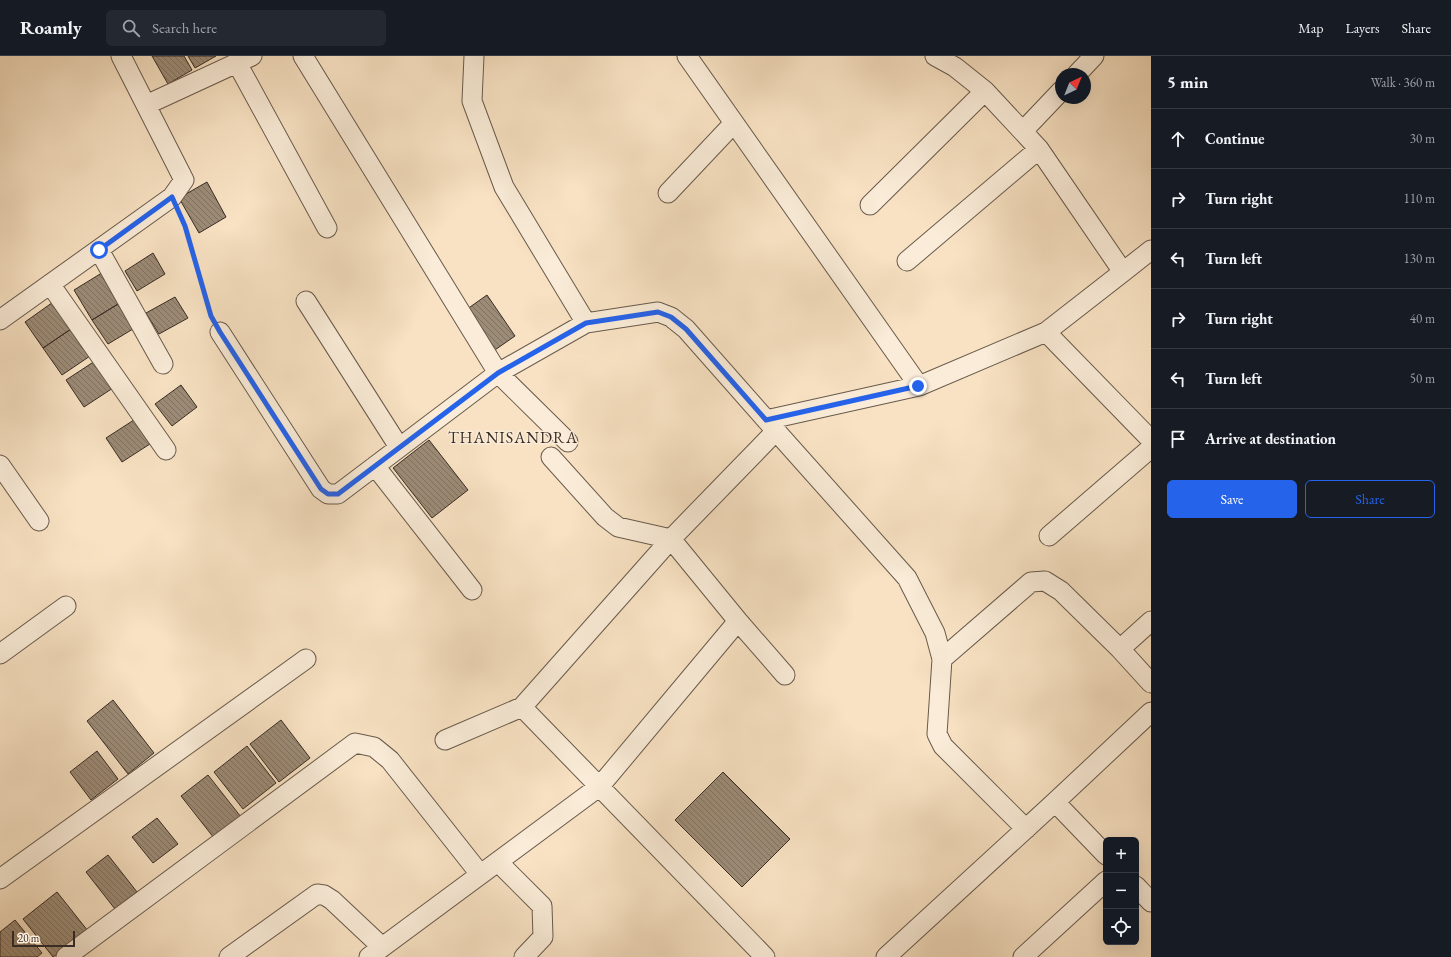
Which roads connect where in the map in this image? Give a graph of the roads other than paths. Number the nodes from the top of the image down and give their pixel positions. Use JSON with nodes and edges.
{"nodes":[{"id":1,"x":121,"y":56,"type":"edge"},
{"id":2,"x":303,"y":56,"type":"edge"},
{"id":3,"x":474,"y":56,"type":"edge"},
{"id":4,"x":687,"y":56,"type":"edge"},
{"id":5,"x":935,"y":56,"type":"edge"},
{"id":6,"x":1094,"y":56,"type":"edge"},
{"id":7,"x":244,"y":60,"type":"edge"},
{"id":8,"x":1083,"y":68,"type":"edge"},
{"id":9,"x":985,"y":91,"type":"junction"},
{"id":10,"x":1055,"y":97,"type":"edge"},
{"id":11,"x":146,"y":105,"type":"junction"},
{"id":12,"x":734,"y":122,"type":"junction"},
{"id":13,"x":1023,"y":131,"type":"junction"},
{"id":14,"x":1039,"y":149,"type":"junction"},
{"id":15,"x":668,"y":193,"type":"dead end"},
{"id":16,"x":870,"y":205,"type":"dead end"},
{"id":17,"x":327,"y":228,"type":"dead end"},
{"id":18,"x":99,"y":250,"type":"junction"},
{"id":19,"x":1151,"y":250,"type":"edge"},
{"id":20,"x":907,"y":262,"type":"dead end"},
{"id":21,"x":1124,"y":272,"type":"junction"},
{"id":22,"x":50,"y":284,"type":"junction"},
{"id":23,"x":306,"y":301,"type":"dead end"},
{"id":24,"x":0,"y":320,"type":"edge"},
{"id":25,"x":586,"y":323,"type":"junction"},
{"id":26,"x":220,"y":332,"type":"road end"},
{"id":27,"x":1046,"y":332,"type":"junction"},
{"id":28,"x":163,"y":364,"type":"dead end"},
{"id":29,"x":498,"y":373,"type":"junction"},
{"id":30,"x":918,"y":386,"type":"junction"},
{"id":31,"x":771,"y":426,"type":"junction"},
{"id":32,"x":1151,"y":440,"type":"edge"},
{"id":33,"x":568,"y":442,"type":"dead end"},
{"id":34,"x":399,"y":447,"type":"junction"},
{"id":35,"x":1151,"y":448,"type":"edge"},
{"id":36,"x":166,"y":450,"type":"dead end"},
{"id":37,"x":551,"y":457,"type":"dead end"},
{"id":38,"x":0,"y":465,"type":"edge"},
{"id":39,"x":375,"y":466,"type":"junction"},
{"id":40,"x":39,"y":521,"type":"dead end"},
{"id":41,"x":1049,"y":536,"type":"dead end"},
{"id":42,"x":671,"y":539,"type":"junction"},
{"id":43,"x":472,"y":590,"type":"dead end"},
{"id":44,"x":66,"y":606,"type":"dead end"},
{"id":45,"x":1151,"y":620,"type":"edge"},
{"id":46,"x":738,"y":621,"type":"junction"},
{"id":47,"x":1120,"y":649,"type":"junction"},
{"id":48,"x":0,"y":654,"type":"edge"},
{"id":49,"x":306,"y":659,"type":"dead end"},
{"id":50,"x":942,"y":659,"type":"junction"},
{"id":51,"x":785,"y":675,"type":"dead end"},
{"id":52,"x":1151,"y":683,"type":"edge"},
{"id":53,"x":522,"y":707,"type":"junction"},
{"id":54,"x":1151,"y":712,"type":"edge"},
{"id":55,"x":444,"y":740,"type":"dead end"},
{"id":56,"x":600,"y":786,"type":"junction"},
{"id":57,"x":1055,"y":802,"type":"junction"},
{"id":58,"x":1026,"y":830,"type":"junction"},
{"id":59,"x":1103,"y":852,"type":"edge"},
{"id":60,"x":498,"y":862,"type":"junction"},
{"id":61,"x":480,"y":874,"type":"junction"},
{"id":62,"x":0,"y":879,"type":"edge"},
{"id":63,"x":1103,"y":884,"type":"edge"},
{"id":64,"x":1139,"y":889,"type":"edge"},
{"id":65,"x":1151,"y":902,"type":"edge"},
{"id":66,"x":375,"y":952,"type":"edge"},
{"id":67,"x":66,"y":957,"type":"edge"},
{"id":68,"x":229,"y":957,"type":"edge"},
{"id":69,"x":524,"y":957,"type":"edge"},
{"id":70,"x":765,"y":957,"type":"edge"},
{"id":71,"x":886,"y":957,"type":"edge"},
{"id":72,"x":1023,"y":957,"type":"edge"}],
"edges":[{"from":1,"to":11,"type":"street"},
{"from":2,"to":29,"type":"street"},
{"from":3,"to":25,"type":"street"},
{"from":4,"to":12,"type":"street"},
{"from":5,"to":9,"type":"street"},
{"from":6,"to":8,"type":"street"},
{"from":7,"to":11,"type":"street"},
{"from":7,"to":17,"type":"street"},
{"from":9,"to":13,"type":"street"},
{"from":9,"to":16,"type":"street"},
{"from":10,"to":13,"type":"street"},
{"from":11,"to":18,"type":"street"},
{"from":12,"to":15,"type":"street"},
{"from":12,"to":30,"type":"street"},
{"from":13,"to":14,"type":"street"},
{"from":14,"to":20,"type":"street"},
{"from":14,"to":21,"type":"street"},
{"from":18,"to":22,"type":"street"},
{"from":18,"to":28,"type":"street"},
{"from":19,"to":21,"type":"street"},
{"from":21,"to":27,"type":"street"},
{"from":22,"to":24,"type":"street"},
{"from":22,"to":36,"type":"street"},
{"from":23,"to":34,"type":"street"},
{"from":25,"to":29,"type":"street"},
{"from":25,"to":31,"type":"street"},
{"from":26,"to":39,"type":"street"},
{"from":27,"to":30,"type":"street"},
{"from":27,"to":32,"type":"street"},
{"from":29,"to":33,"type":"street"},
{"from":29,"to":34,"type":"street"},
{"from":30,"to":31,"type":"street"},
{"from":31,"to":42,"type":"street"},
{"from":31,"to":50,"type":"street"},
{"from":34,"to":39,"type":"street"},
{"from":35,"to":41,"type":"street"},
{"from":37,"to":42,"type":"street"},
{"from":38,"to":40,"type":"street"},
{"from":39,"to":43,"type":"street"},
{"from":42,"to":46,"type":"street"},
{"from":42,"to":53,"type":"street"},
{"from":44,"to":48,"type":"street"},
{"from":45,"to":47,"type":"street"},
{"from":46,"to":51,"type":"street"},
{"from":46,"to":56,"type":"street"},
{"from":47,"to":50,"type":"street"},
{"from":47,"to":52,"type":"street"},
{"from":49,"to":62,"type":"street"},
{"from":50,"to":58,"type":"street"},
{"from":53,"to":55,"type":"street"},
{"from":53,"to":56,"type":"street"},
{"from":54,"to":57,"type":"street"},
{"from":56,"to":60,"type":"street"},
{"from":56,"to":70,"type":"street"},
{"from":57,"to":58,"type":"street"},
{"from":57,"to":59,"type":"street"},
{"from":58,"to":71,"type":"street"},
{"from":60,"to":61,"type":"street"},
{"from":60,"to":69,"type":"street"},
{"from":61,"to":66,"type":"street"},
{"from":61,"to":67,"type":"street"},
{"from":63,"to":72,"type":"street"},
{"from":64,"to":65,"type":"street"},
{"from":66,"to":68,"type":"street"}]}
